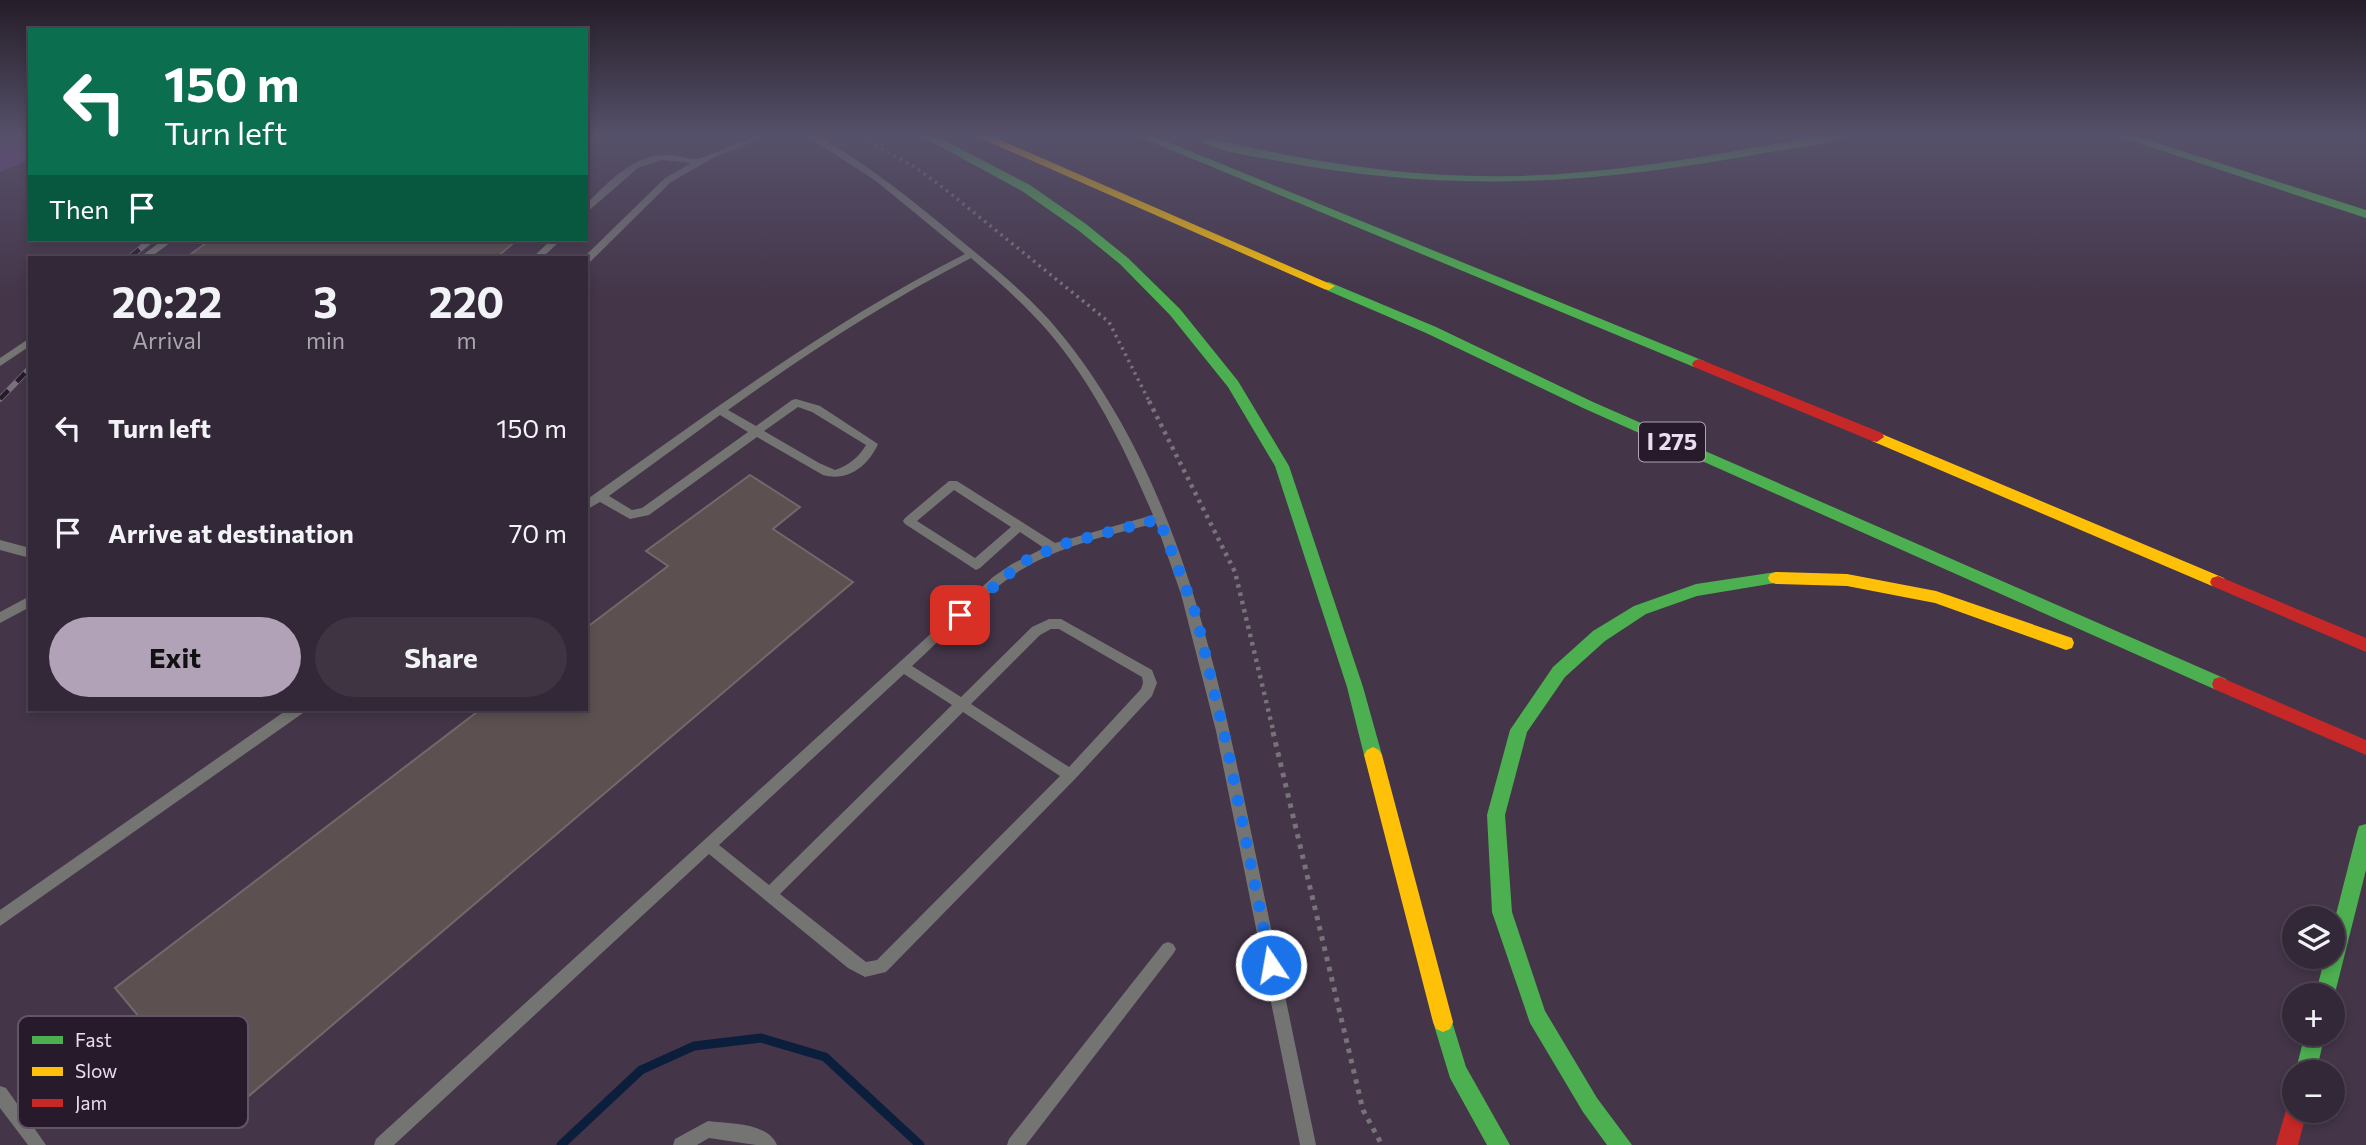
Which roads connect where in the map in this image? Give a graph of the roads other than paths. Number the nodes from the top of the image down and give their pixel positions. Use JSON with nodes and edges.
{"nodes":[{"id":1,"x":608,"y":188,"type":"edge"},
{"id":2,"x":659,"y":188,"type":"edge"},
{"id":3,"x":891,"y":188,"type":"edge"},
{"id":4,"x":1027,"y":188,"type":"edge"},
{"id":5,"x":1103,"y":188,"type":"edge"},
{"id":6,"x":1271,"y":188,"type":"edge"},
{"id":7,"x":2286,"y":188,"type":"edge"},
{"id":8,"x":588,"y":208,"type":"edge"},
{"id":9,"x":2366,"y":214,"type":"edge"},
{"id":10,"x":166,"y":242,"type":"edge"},
{"id":11,"x":554,"y":242,"type":"edge"},
{"id":12,"x":972,"y":254,"type":"junction"},
{"id":13,"x":146,"y":256,"type":"edge"},
{"id":14,"x":539,"y":256,"type":"edge"},
{"id":15,"x":588,"y":259,"type":"edge"},
{"id":16,"x":28,"y":342,"type":"edge"},
{"id":17,"x":0,"y":363,"type":"edge"},
{"id":18,"x":722,"y":411,"type":"junction"},
{"id":19,"x":757,"y":431,"type":"junction"},
{"id":20,"x":1923,"y":456,"type":"junction"},
{"id":21,"x":600,"y":496,"type":"junction"},
{"id":22,"x":588,"y":505,"type":"edge"},
{"id":23,"x":1159,"y":519,"type":"junction"},
{"id":24,"x":1019,"y":526,"type":"junction"},
{"id":25,"x":0,"y":545,"type":"edge"},
{"id":26,"x":1053,"y":548,"type":"junction"},
{"id":27,"x":28,"y":552,"type":"edge"},
{"id":28,"x":2224,"y":567,"type":"dead end"},
{"id":29,"x":28,"y":602,"type":"edge"},
{"id":30,"x":0,"y":618,"type":"edge"},
{"id":31,"x":2366,"y":645,"type":"edge"},
{"id":32,"x":2078,"y":648,"type":"dead end"},
{"id":33,"x":904,"y":667,"type":"junction"},
{"id":34,"x":961,"y":705,"type":"junction"},
{"id":35,"x":295,"y":711,"type":"edge"},
{"id":36,"x":2366,"y":748,"type":"edge"},
{"id":37,"x":1070,"y":775,"type":"junction"},
{"id":38,"x":2366,"y":832,"type":"edge"},
{"id":39,"x":708,"y":845,"type":"junction"},
{"id":40,"x":769,"y":895,"type":"junction"},
{"id":41,"x":0,"y":919,"type":"edge"},
{"id":42,"x":1168,"y":948,"type":"dead end"},
{"id":43,"x":2328,"y":983,"type":"edge"},
{"id":44,"x":0,"y":1094,"type":"edge"},
{"id":45,"x":18,"y":1119,"type":"edge"},
{"id":46,"x":2293,"y":1123,"type":"edge"},
{"id":47,"x":25,"y":1128,"type":"edge"},
{"id":48,"x":37,"y":1145,"type":"edge"},
{"id":49,"x":382,"y":1145,"type":"edge"},
{"id":50,"x":681,"y":1145,"type":"edge"},
{"id":51,"x":769,"y":1145,"type":"edge"},
{"id":52,"x":1015,"y":1145,"type":"edge"},
{"id":53,"x":1308,"y":1145,"type":"edge"},
{"id":54,"x":1499,"y":1145,"type":"edge"},
{"id":55,"x":1621,"y":1145,"type":"edge"},
{"id":56,"x":2287,"y":1145,"type":"edge"}],
"edges":[{"from":1,"to":8,"type":"lane"},
{"from":2,"to":15,"type":"lane"},
{"from":3,"to":12,"type":"lane"},
{"from":4,"to":54,"type":"main road"},
{"from":5,"to":36,"type":"main road","number":"I 275"},
{"from":6,"to":20,"type":"main road"},
{"from":7,"to":9,"type":"main road"},
{"from":10,"to":13,"type":"lane"},
{"from":11,"to":14,"type":"lane"},
{"from":12,"to":18,"type":"lane"},
{"from":12,"to":23,"type":"lane"},
{"from":16,"to":17,"type":"lane"},
{"from":18,"to":19,"type":"lane"},
{"from":18,"to":21,"type":"lane"},
{"from":19,"to":19,"type":"lane"},
{"from":19,"to":21,"type":"lane"},
{"from":20,"to":28,"type":"main road"},
{"from":20,"to":31,"type":"main road"},
{"from":21,"to":22,"type":"lane"},
{"from":23,"to":26,"type":"lane"},
{"from":23,"to":53,"type":"lane"},
{"from":24,"to":24,"type":"lane"},
{"from":24,"to":26,"type":"lane"},
{"from":25,"to":27,"type":"lane"},
{"from":26,"to":33,"type":"lane"},
{"from":29,"to":30,"type":"lane"},
{"from":32,"to":55,"type":"main road"},
{"from":33,"to":34,"type":"lane"},
{"from":33,"to":39,"type":"lane"},
{"from":34,"to":37,"type":"lane"},
{"from":34,"to":37,"type":"lane"},
{"from":34,"to":40,"type":"lane"},
{"from":35,"to":41,"type":"lane"},
{"from":37,"to":40,"type":"lane"},
{"from":38,"to":43,"type":"main road"},
{"from":39,"to":40,"type":"lane"},
{"from":39,"to":49,"type":"lane"},
{"from":42,"to":52,"type":"lane"},
{"from":44,"to":45,"type":"lane"},
{"from":46,"to":56,"type":"main road"},
{"from":47,"to":48,"type":"lane"},
{"from":50,"to":51,"type":"lane"}]}
